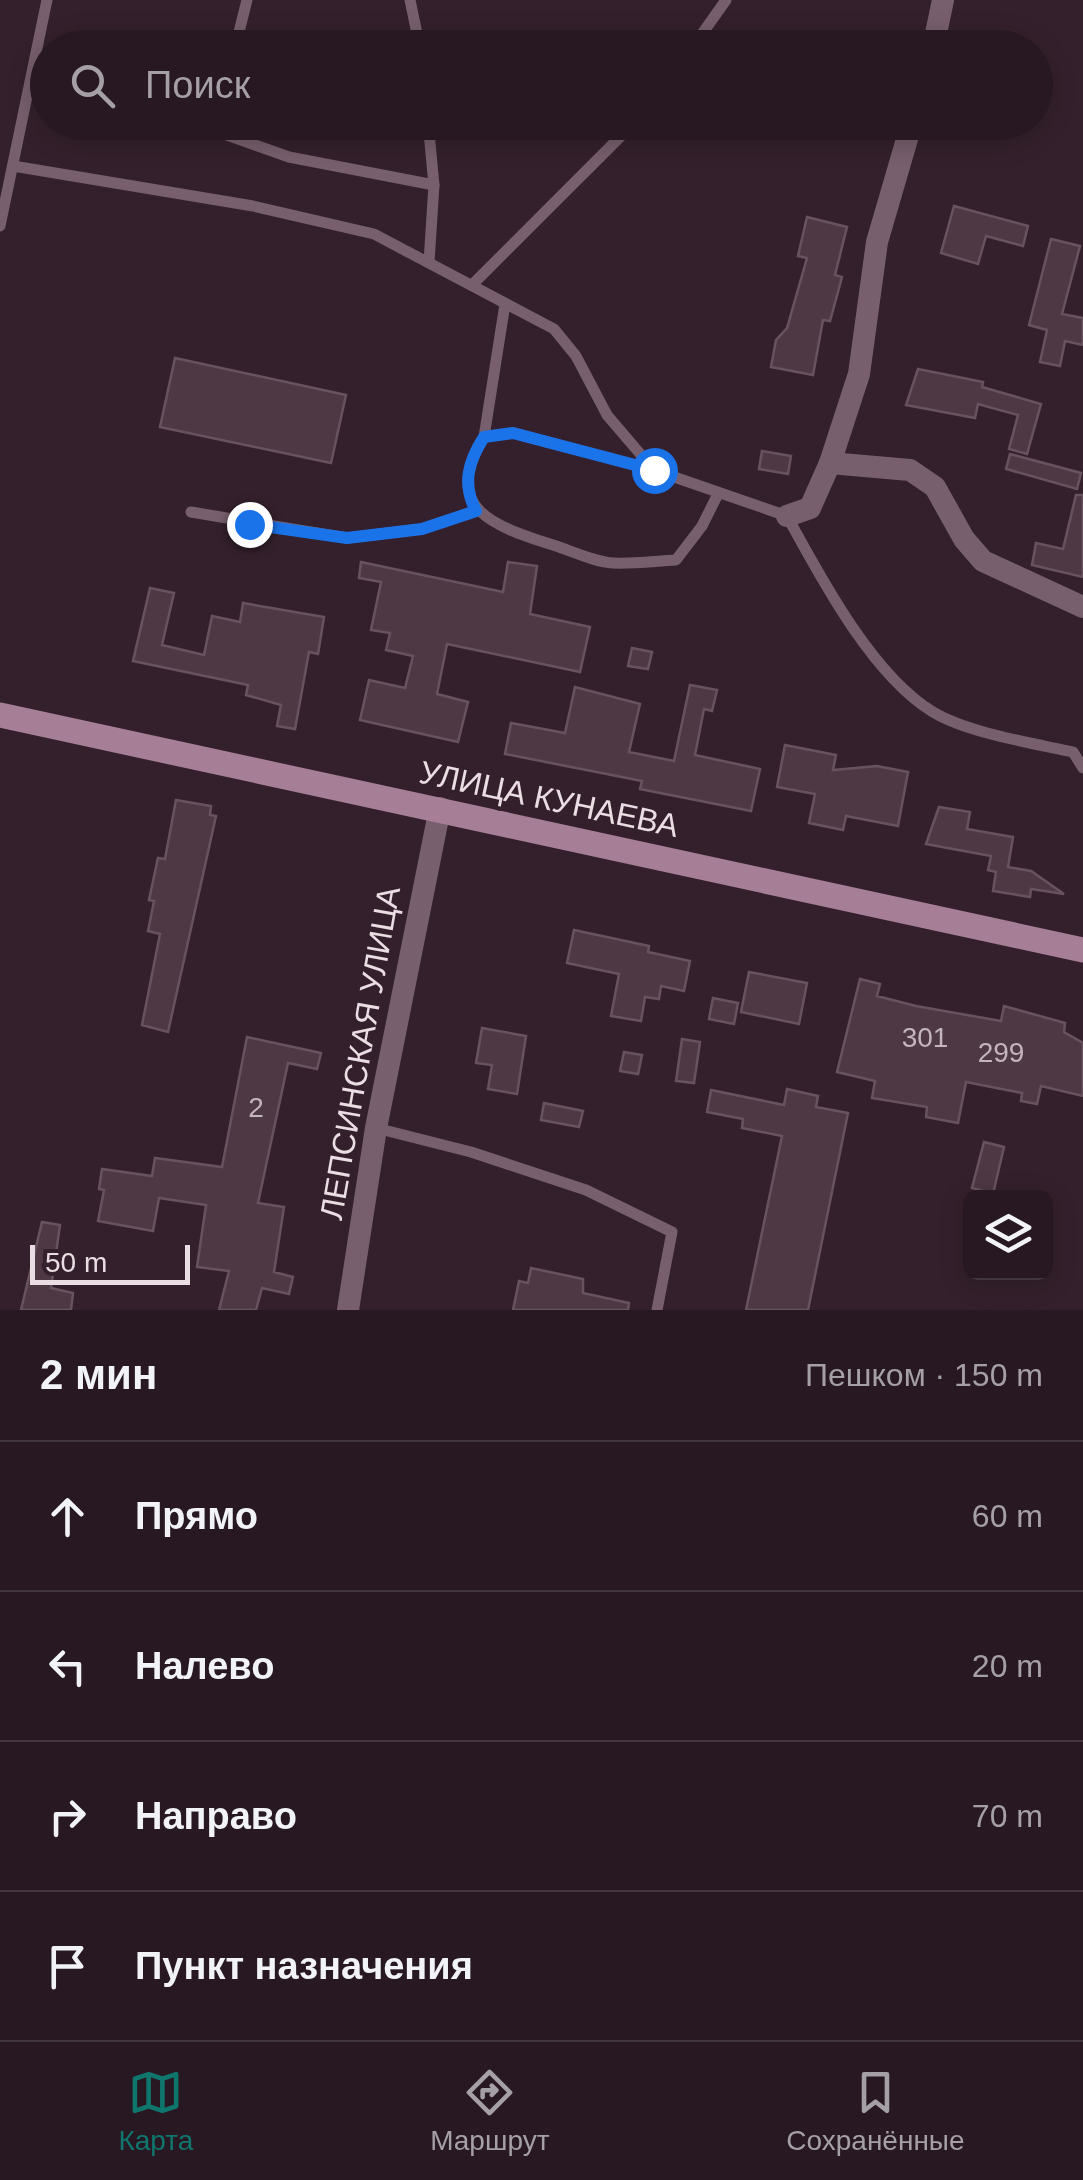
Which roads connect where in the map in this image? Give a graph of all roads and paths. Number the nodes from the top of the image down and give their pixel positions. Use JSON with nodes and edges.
{"nodes":[{"id":1,"x":47,"y":0,"type":"edge"},
{"id":2,"x":247,"y":0,"type":"edge"},
{"id":3,"x":410,"y":0,"type":"edge"},
{"id":4,"x":726,"y":0,"type":"edge"},
{"id":5,"x":943,"y":0,"type":"edge"},
{"id":6,"x":41,"y":30,"type":"edge"},
{"id":7,"x":239,"y":30,"type":"edge"},
{"id":8,"x":416,"y":30,"type":"edge"},
{"id":9,"x":705,"y":30,"type":"edge"},
{"id":10,"x":937,"y":30,"type":"edge"},
{"id":11,"x":30,"y":81,"type":"edge"},
{"id":12,"x":243,"y":140,"type":"edge"},
{"id":13,"x":430,"y":140,"type":"edge"},
{"id":14,"x":617,"y":140,"type":"edge"},
{"id":15,"x":907,"y":140,"type":"edge"},
{"id":16,"x":12,"y":166,"type":"junction"},
{"id":17,"x":434,"y":186,"type":"junction"},
{"id":18,"x":0,"y":226,"type":"edge"},
{"id":19,"x":429,"y":262,"type":"junction"},
{"id":20,"x":472,"y":286,"type":"junction"},
{"id":21,"x":505,"y":304,"type":"junction"},
{"id":22,"x":484,"y":437,"type":"junction"},
{"id":23,"x":830,"y":463,"type":"junction"},
{"id":24,"x":654,"y":470,"type":"junction"},
{"id":25,"x":718,"y":494,"type":"junction"},
{"id":26,"x":476,"y":511,"type":"junction"},
{"id":27,"x":191,"y":512,"type":"dead end"},
{"id":28,"x":787,"y":516,"type":"junction"},
{"id":29,"x":1083,"y":607,"type":"edge"},
{"id":30,"x":0,"y":715,"type":"edge"},
{"id":31,"x":1083,"y":768,"type":"edge"},
{"id":32,"x":440,"y":808,"type":"junction"},
{"id":33,"x":1083,"y":950,"type":"edge"},
{"id":34,"x":376,"y":1128,"type":"junction"},
{"id":35,"x":348,"y":1310,"type":"edge"},
{"id":36,"x":657,"y":1310,"type":"edge"}],
"edges":[{"from":1,"to":6,"type":"lane"},
{"from":2,"to":7,"type":"lane"},
{"from":3,"to":8,"type":"lane"},
{"from":4,"to":9,"type":"lane"},
{"from":5,"to":10,"type":"street"},
{"from":11,"to":16,"type":"lane"},
{"from":12,"to":17,"type":"lane"},
{"from":13,"to":17,"type":"lane"},
{"from":14,"to":20,"type":"lane"},
{"from":15,"to":23,"type":"street"},
{"from":16,"to":18,"type":"lane"},
{"from":16,"to":19,"type":"lane"},
{"from":17,"to":19,"type":"lane"},
{"from":19,"to":20,"type":"lane"},
{"from":20,"to":21,"type":"lane"},
{"from":21,"to":22,"type":"lane"},
{"from":21,"to":24,"type":"lane"},
{"from":22,"to":24,"type":"lane"},
{"from":22,"to":26,"type":"lane"},
{"from":23,"to":28,"type":"street"},
{"from":23,"to":29,"type":"street"},
{"from":24,"to":25,"type":"lane"},
{"from":25,"to":26,"type":"lane"},
{"from":25,"to":28,"type":"lane"},
{"from":26,"to":27,"type":"lane"},
{"from":28,"to":31,"type":"lane"},
{"from":30,"to":32,"type":"main road","name":"УЛИЦА КУНАЕВА"},
{"from":32,"to":33,"type":"main road","name":"УЛИЦА КУНАЕВА"},
{"from":32,"to":34,"type":"street","name":"ЛЕПСИНСКАЯ УЛИЦА"},
{"from":34,"to":35,"type":"street","name":"ЛЕПСИНСКАЯ УЛИЦА"},
{"from":34,"to":36,"type":"lane"}]}
